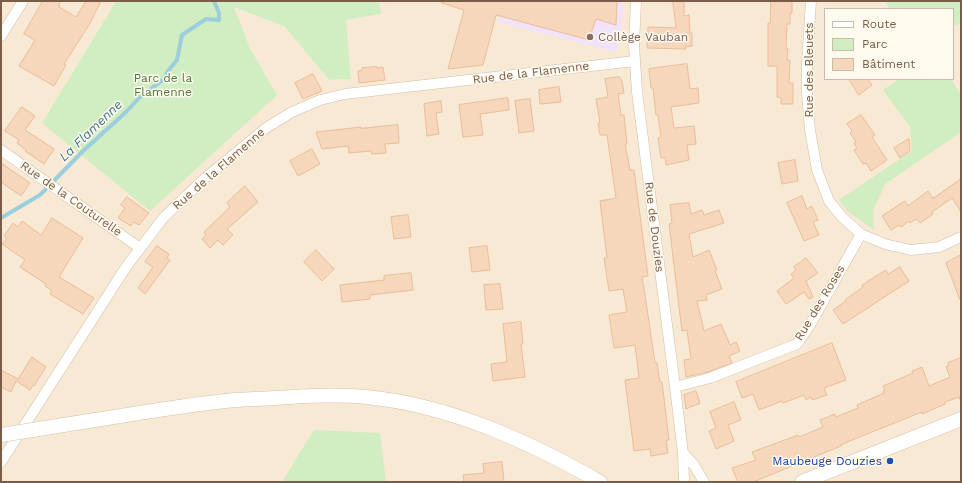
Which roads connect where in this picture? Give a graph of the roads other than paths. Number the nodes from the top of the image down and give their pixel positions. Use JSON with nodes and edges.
{"nodes":[{"id":1,"x":23,"y":1,"type":"edge"},
{"id":2,"x":636,"y":1,"type":"edge"},
{"id":3,"x":810,"y":1,"type":"edge"},
{"id":4,"x":1,"y":36,"type":"edge"},
{"id":5,"x":634,"y":61,"type":"junction"},
{"id":6,"x":1,"y":150,"type":"edge"},
{"id":7,"x":861,"y":234,"type":"junction"},
{"id":8,"x":961,"y":237,"type":"edge"},
{"id":9,"x":140,"y":248,"type":"junction"},
{"id":10,"x":675,"y":387,"type":"junction"},
{"id":11,"x":961,"y":420,"type":"edge"},
{"id":12,"x":1,"y":435,"type":"edge"},
{"id":13,"x":683,"y":453,"type":"junction"},
{"id":14,"x":1,"y":462,"type":"edge"},
{"id":15,"x":600,"y":482,"type":"edge"},
{"id":16,"x":684,"y":482,"type":"edge"},
{"id":17,"x":704,"y":482,"type":"edge"},
{"id":18,"x":802,"y":482,"type":"edge"}],
"edges":[{"from":1,"to":4,"type":"street"},
{"from":2,"to":5,"type":"street","name":"Rue de Douzies"},
{"from":3,"to":7,"type":"street","name":"Rue des Bleuets"},
{"from":5,"to":9,"type":"street","name":"Rue de la Flamenne"},
{"from":5,"to":10,"type":"street","name":"Rue de Douzies"},
{"from":6,"to":9,"type":"street","name":"Rue de la Couturelle"},
{"from":7,"to":8,"type":"street","name":"Rue des Bleuets"},
{"from":7,"to":10,"type":"street","name":"Rue des Roses"},
{"from":9,"to":14,"type":"street","name":"Rue de la Flamenne"},
{"from":10,"to":13,"type":"street","name":"Rue de Douzies"},
{"from":11,"to":18,"type":"main road"},
{"from":12,"to":15,"type":"main road","bridge":true},
{"from":13,"to":16,"type":"street","name":"Rue de Douzies"},
{"from":13,"to":17,"type":"street"}]}
